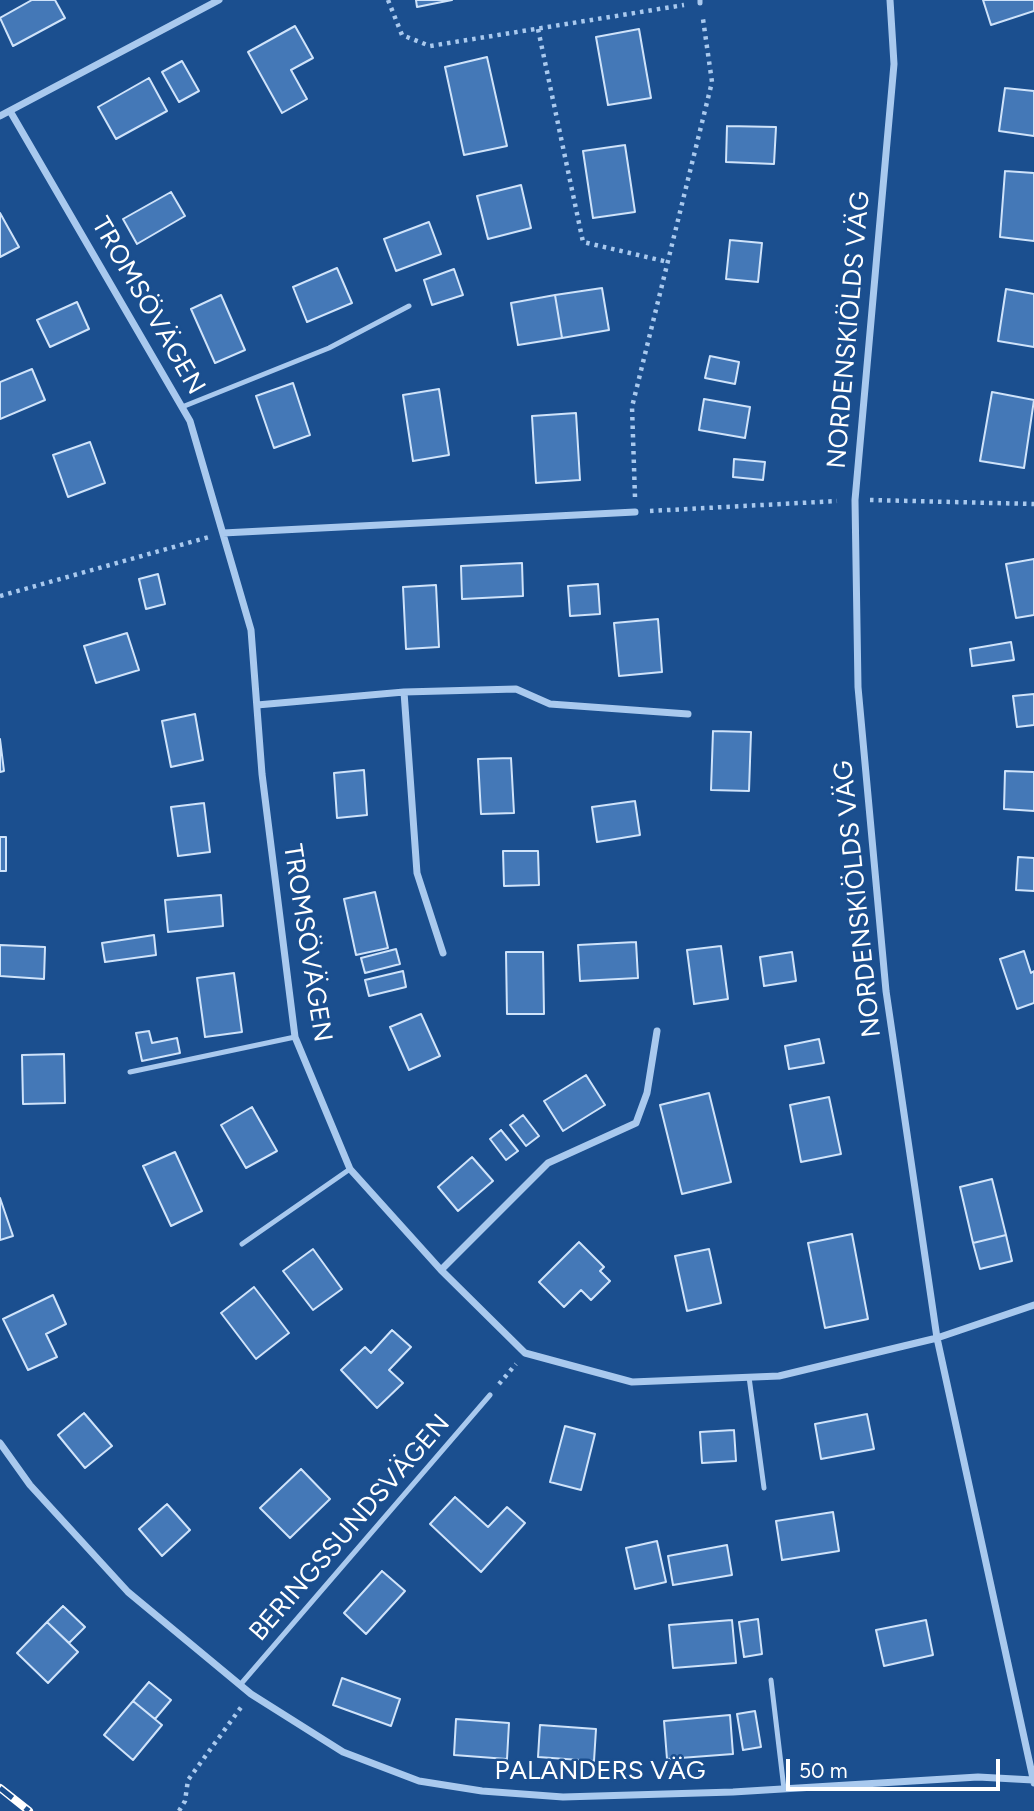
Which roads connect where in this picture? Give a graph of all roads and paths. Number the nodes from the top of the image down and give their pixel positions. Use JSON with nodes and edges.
{"nodes":[{"id":1,"x":219,"y":0,"type":"edge"},
{"id":2,"x":388,"y":0,"type":"edge"},
{"id":3,"x":890,"y":0,"type":"edge"},
{"id":4,"x":700,"y":1,"type":"edge"},
{"id":5,"x":538,"y":29,"type":"junction"},
{"id":6,"x":10,"y":111,"type":"junction"},
{"id":7,"x":0,"y":116,"type":"edge"},
{"id":8,"x":668,"y":262,"type":"junction"},
{"id":9,"x":409,"y":306,"type":"dead end"},
{"id":10,"x":182,"y":407,"type":"junction"},
{"id":11,"x":855,"y":500,"type":"junction"},
{"id":12,"x":1034,"y":504,"type":"edge"},
{"id":13,"x":635,"y":512,"type":"junction"},
{"id":14,"x":223,"y":533,"type":"junction"},
{"id":15,"x":0,"y":596,"type":"edge"},
{"id":16,"x":404,"y":692,"type":"junction"},
{"id":17,"x":257,"y":705,"type":"junction"},
{"id":18,"x":688,"y":714,"type":"dead end"},
{"id":19,"x":443,"y":953,"type":"dead end"},
{"id":20,"x":657,"y":1031,"type":"dead end"},
{"id":21,"x":295,"y":1037,"type":"junction"},
{"id":22,"x":130,"y":1072,"type":"dead end"},
{"id":23,"x":349,"y":1169,"type":"junction"},
{"id":24,"x":242,"y":1244,"type":"dead end"},
{"id":25,"x":441,"y":1270,"type":"junction"},
{"id":26,"x":1034,"y":1305,"type":"edge"},
{"id":27,"x":937,"y":1338,"type":"junction"},
{"id":28,"x":525,"y":1353,"type":"junction"},
{"id":29,"x":749,"y":1377,"type":"junction"},
{"id":30,"x":489,"y":1395,"type":"joint"},
{"id":31,"x":0,"y":1443,"type":"edge"},
{"id":32,"x":764,"y":1488,"type":"dead end"},
{"id":33,"x":771,"y":1680,"type":"dead end"},
{"id":34,"x":240,"y":1685,"type":"junction"},
{"id":35,"x":251,"y":1694,"type":"junction"},
{"id":36,"x":1034,"y":1782,"type":"edge"},
{"id":37,"x":784,"y":1789,"type":"junction"},
{"id":38,"x":178,"y":1811,"type":"edge"}],
"edges":[{"from":1,"to":6,"type":"street"},
{"from":2,"to":5,"type":"path"},
{"from":3,"to":11,"type":"street","name":"NORDENSKIÖLDS VÄG"},
{"from":4,"to":5,"type":"path"},
{"from":4,"to":8,"type":"path"},
{"from":5,"to":8,"type":"path"},
{"from":6,"to":7,"type":"street"},
{"from":6,"to":10,"type":"street","name":"TROMSÖVÄGEN"},
{"from":8,"to":13,"type":"path"},
{"from":9,"to":10,"type":"lane"},
{"from":10,"to":14,"type":"street","name":"TROMSÖVÄGEN"},
{"from":11,"to":12,"type":"path"},
{"from":11,"to":13,"type":"path"},
{"from":11,"to":27,"type":"street","name":"NORDENSKIÖLDS VÄG"},
{"from":13,"to":14,"type":"street"},
{"from":14,"to":15,"type":"path"},
{"from":14,"to":17,"type":"street","name":"TROMSÖVÄGEN"},
{"from":16,"to":17,"type":"street"},
{"from":16,"to":18,"type":"street"},
{"from":16,"to":19,"type":"street"},
{"from":17,"to":21,"type":"street","name":"TROMSÖVÄGEN"},
{"from":20,"to":25,"type":"street"},
{"from":21,"to":22,"type":"lane"},
{"from":21,"to":23,"type":"street","name":"TROMSÖVÄGEN"},
{"from":23,"to":24,"type":"lane"},
{"from":23,"to":25,"type":"street","name":"TROMSÖVÄGEN"},
{"from":25,"to":28,"type":"street","name":"TROMSÖVÄGEN"},
{"from":26,"to":27,"type":"street","name":"TROMSÖVÄGEN"},
{"from":27,"to":29,"type":"street","name":"TROMSÖVÄGEN"},
{"from":27,"to":36,"type":"street","name":"NORDENSKIÖLDS VÄG"},
{"from":28,"to":29,"type":"street","name":"TROMSÖVÄGEN"},
{"from":28,"to":30,"type":"path"},
{"from":29,"to":32,"type":"lane"},
{"from":30,"to":34,"type":"lane","name":"BERINGSSUNDSVÄGEN"},
{"from":31,"to":34,"type":"street","name":"PALANDERS VÄG"},
{"from":33,"to":37,"type":"lane"},
{"from":34,"to":35,"type":"street","name":"PALANDERS VÄG"},
{"from":35,"to":37,"type":"street","name":"PALANDERS VÄG"},
{"from":35,"to":38,"type":"path"},
{"from":36,"to":37,"type":"street","name":"PALANDERS VÄG"}]}
